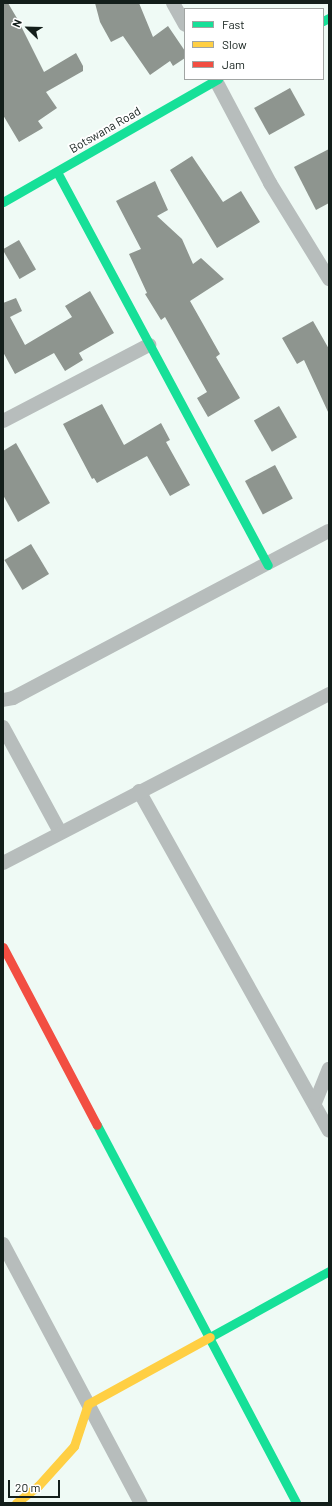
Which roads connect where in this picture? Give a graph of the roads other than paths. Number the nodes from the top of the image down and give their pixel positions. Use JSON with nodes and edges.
{"nodes":[{"id":1,"x":173,"y":3,"type":"edge"},
{"id":2,"x":184,"y":23,"type":"edge"},
{"id":3,"x":214,"y":80,"type":"edge"},
{"id":4,"x":217,"y":80,"type":"edge"},
{"id":5,"x":57,"y":172,"type":"junction"},
{"id":6,"x":4,"y":198,"type":"edge"},
{"id":7,"x":329,"y":279,"type":"edge"},
{"id":8,"x":149,"y":345,"type":"junction"},
{"id":9,"x":3,"y":421,"type":"edge"},
{"id":10,"x":329,"y":531,"type":"edge"},
{"id":11,"x":268,"y":565,"type":"junction"},
{"id":12,"x":329,"y":694,"type":"edge"},
{"id":13,"x":3,"y":700,"type":"edge"},
{"id":14,"x":3,"y":727,"type":"edge"},
{"id":15,"x":139,"y":791,"type":"junction"},
{"id":16,"x":60,"y":832,"type":"junction"},
{"id":17,"x":3,"y":863,"type":"edge"},
{"id":18,"x":3,"y":947,"type":"edge"},
{"id":19,"x":329,"y":1070,"type":"edge"},
{"id":20,"x":315,"y":1103,"type":"junction"},
{"id":21,"x":329,"y":1131,"type":"edge"},
{"id":22,"x":3,"y":1244,"type":"edge"},
{"id":23,"x":329,"y":1271,"type":"edge"},
{"id":24,"x":208,"y":1336,"type":"junction"},
{"id":25,"x":88,"y":1404,"type":"junction"},
{"id":26,"x":16,"y":1503,"type":"edge"},
{"id":27,"x":141,"y":1503,"type":"edge"},
{"id":28,"x":296,"y":1503,"type":"edge"}],
"edges":[{"from":1,"to":2,"type":"street"},
{"from":3,"to":5,"type":"street","name":"Botswana Road"},
{"from":4,"to":7,"type":"street"},
{"from":5,"to":6,"type":"street","name":"Botswana Road"},
{"from":5,"to":8,"type":"street"},
{"from":8,"to":9,"type":"street"},
{"from":8,"to":11,"type":"street"},
{"from":10,"to":11,"type":"street"},
{"from":11,"to":13,"type":"street"},
{"from":12,"to":15,"type":"street"},
{"from":14,"to":16,"type":"street"},
{"from":15,"to":16,"type":"street"},
{"from":15,"to":20,"type":"street"},
{"from":16,"to":17,"type":"street"},
{"from":18,"to":24,"type":"street"},
{"from":19,"to":20,"type":"street"},
{"from":20,"to":21,"type":"street"},
{"from":22,"to":25,"type":"street"},
{"from":23,"to":24,"type":"street"},
{"from":24,"to":25,"type":"street"},
{"from":24,"to":28,"type":"street"},
{"from":25,"to":26,"type":"street"},
{"from":25,"to":27,"type":"street"}]}
